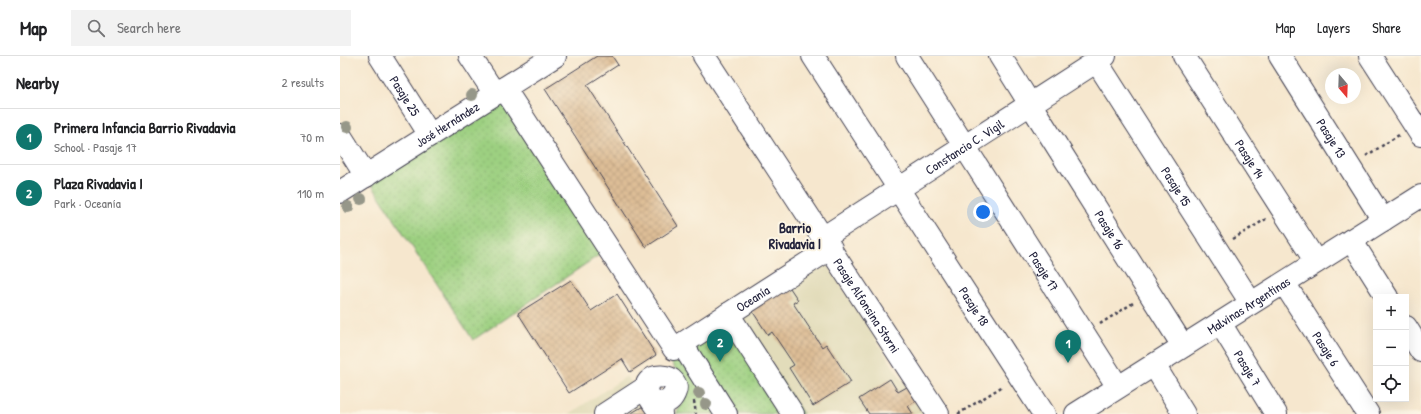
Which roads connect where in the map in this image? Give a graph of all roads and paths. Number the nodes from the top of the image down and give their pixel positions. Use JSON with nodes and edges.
{"nodes":[{"id":1,"x":380,"y":56,"type":"edge"},
{"id":2,"x":470,"y":56,"type":"edge"},
{"id":3,"x":555,"y":56,"type":"edge"},
{"id":4,"x":704,"y":56,"type":"edge"},
{"id":5,"x":813,"y":56,"type":"edge"},
{"id":6,"x":907,"y":56,"type":"edge"},
{"id":7,"x":1000,"y":56,"type":"edge"},
{"id":8,"x":1184,"y":56,"type":"edge"},
{"id":9,"x":1280,"y":56,"type":"edge"},
{"id":10,"x":1370,"y":56,"type":"edge"},
{"id":11,"x":1099,"y":61,"type":"edge"},
{"id":12,"x":499,"y":91,"type":"junction"},
{"id":13,"x":1033,"y":109,"type":"junction"},
{"id":14,"x":1418,"y":130,"type":"edge"},
{"id":15,"x":340,"y":135,"type":"edge"},
{"id":16,"x":430,"y":135,"type":"junction"},
{"id":17,"x":967,"y":151,"type":"junction"},
{"id":18,"x":1349,"y":166,"type":"junction"},
{"id":19,"x":366,"y":176,"type":"junction"},
{"id":20,"x":340,"y":192,"type":"edge"},
{"id":21,"x":901,"y":194,"type":"junction"},
{"id":22,"x":1419,"y":200,"type":"edge"},
{"id":23,"x":1282,"y":209,"type":"junction"},
{"id":24,"x":1383,"y":220,"type":"junction"},
{"id":25,"x":1350,"y":240,"type":"junction"},
{"id":26,"x":827,"y":243,"type":"junction"},
{"id":27,"x":1217,"y":250,"type":"junction"},
{"id":28,"x":1316,"y":262,"type":"junction"},
{"id":29,"x":1284,"y":283,"type":"junction"},
{"id":30,"x":1149,"y":293,"type":"junction"},
{"id":31,"x":1385,"y":294,"type":"edge"},
{"id":32,"x":1251,"y":303,"type":"junction"},
{"id":33,"x":728,"y":314,"type":"junction"},
{"id":34,"x":1220,"y":323,"type":"junction"},
{"id":35,"x":1408,"y":330,"type":"edge"},
{"id":36,"x":1084,"y":334,"type":"junction"},
{"id":37,"x":1183,"y":346,"type":"junction"},
{"id":38,"x":678,"y":347,"type":"junction"},
{"id":39,"x":1421,"y":351,"type":"edge"},
{"id":40,"x":1154,"y":365,"type":"junction"},
{"id":41,"x":1019,"y":376,"type":"junction"},
{"id":42,"x":1118,"y":387,"type":"junction"},
{"id":43,"x":660,"y":402,"type":"edge"},
{"id":44,"x":1087,"y":411,"type":"edge"},
{"id":45,"x":605,"y":414,"type":"edge"},
{"id":46,"x":726,"y":414,"type":"edge"},
{"id":47,"x":793,"y":414,"type":"edge"},
{"id":48,"x":938,"y":414,"type":"edge"},
{"id":49,"x":958,"y":414,"type":"edge"},
{"id":50,"x":1044,"y":414,"type":"edge"},
{"id":51,"x":1184,"y":414,"type":"edge"},
{"id":52,"x":1276,"y":414,"type":"edge"},
{"id":53,"x":1368,"y":414,"type":"edge"}],
"edges":[{"from":1,"to":16,"type":"street","name":"Pasaje 25"},
{"from":2,"to":12,"type":"street"},
{"from":3,"to":12,"type":"street","name":"José Hernández"},
{"from":4,"to":26,"type":"street","name":"Pasaje Alfonsina Storni"},
{"from":5,"to":21,"type":"street","name":"Pasaje 18"},
{"from":6,"to":17,"type":"street","name":"Pasaje 17"},
{"from":7,"to":13,"type":"street","name":"Pasaje 16"},
{"from":8,"to":23,"type":"street","name":"Pasaje 14"},
{"from":9,"to":18,"type":"street","name":"Pasaje 13"},
{"from":10,"to":14,"type":"street"},
{"from":11,"to":13,"type":"street","name":"Constancio C. Vigil"},
{"from":11,"to":27,"type":"street","name":"Pasaje 15"},
{"from":12,"to":16,"type":"street","name":"José Hernández"},
{"from":12,"to":38,"type":"street"},
{"from":13,"to":17,"type":"street","name":"Constancio C. Vigil"},
{"from":13,"to":30,"type":"street","name":"Pasaje 16"},
{"from":14,"to":18,"type":"path"},
{"from":15,"to":19,"type":"street"},
{"from":16,"to":19,"type":"street","name":"José Hernández"},
{"from":17,"to":21,"type":"street","name":"Constancio C. Vigil"},
{"from":17,"to":36,"type":"street","name":"Pasaje 17"},
{"from":18,"to":24,"type":"street","name":"Pasaje 13"},
{"from":19,"to":20,"type":"street","name":"José Hernández"},
{"from":21,"to":26,"type":"street","name":"Constancio C. Vigil"},
{"from":21,"to":41,"type":"street","name":"Pasaje 18"},
{"from":22,"to":24,"type":"street","name":"Malvinas Argentinas"},
{"from":23,"to":27,"type":"path"},
{"from":23,"to":28,"type":"street","name":"Pasaje 14"},
{"from":24,"to":25,"type":"street","name":"Malvinas Argentinas"},
{"from":25,"to":28,"type":"street","name":"Malvinas Argentinas"},
{"from":25,"to":31,"type":"street"},
{"from":26,"to":33,"type":"street","name":"Oceanía"},
{"from":26,"to":48,"type":"street","name":"Pasaje Alfonsina Storni"},
{"from":27,"to":32,"type":"street","name":"Pasaje 15"},
{"from":28,"to":29,"type":"street","name":"Malvinas Argentinas"},
{"from":29,"to":32,"type":"street","name":"Malvinas Argentinas"},
{"from":29,"to":53,"type":"street","name":"Pasaje 6"},
{"from":30,"to":36,"type":"path"},
{"from":30,"to":37,"type":"street","name":"Pasaje 16"},
{"from":32,"to":34,"type":"street","name":"Malvinas Argentinas"},
{"from":33,"to":38,"type":"street","name":"Oceanía"},
{"from":33,"to":47,"type":"street"},
{"from":34,"to":37,"type":"street","name":"Malvinas Argentinas"},
{"from":34,"to":52,"type":"street","name":"Pasaje 7"},
{"from":35,"to":39,"type":"street"},
{"from":36,"to":42,"type":"street","name":"Pasaje 17"},
{"from":37,"to":40,"type":"street","name":"Malvinas Argentinas"},
{"from":38,"to":46,"type":"street"},
{"from":40,"to":42,"type":"street","name":"Malvinas Argentinas"},
{"from":40,"to":51,"type":"street"},
{"from":41,"to":49,"type":"path"},
{"from":41,"to":50,"type":"street","name":"Pasaje 18"},
{"from":42,"to":44,"type":"street","name":"Malvinas Argentinas"},
{"from":43,"to":45,"type":"street"}]}
